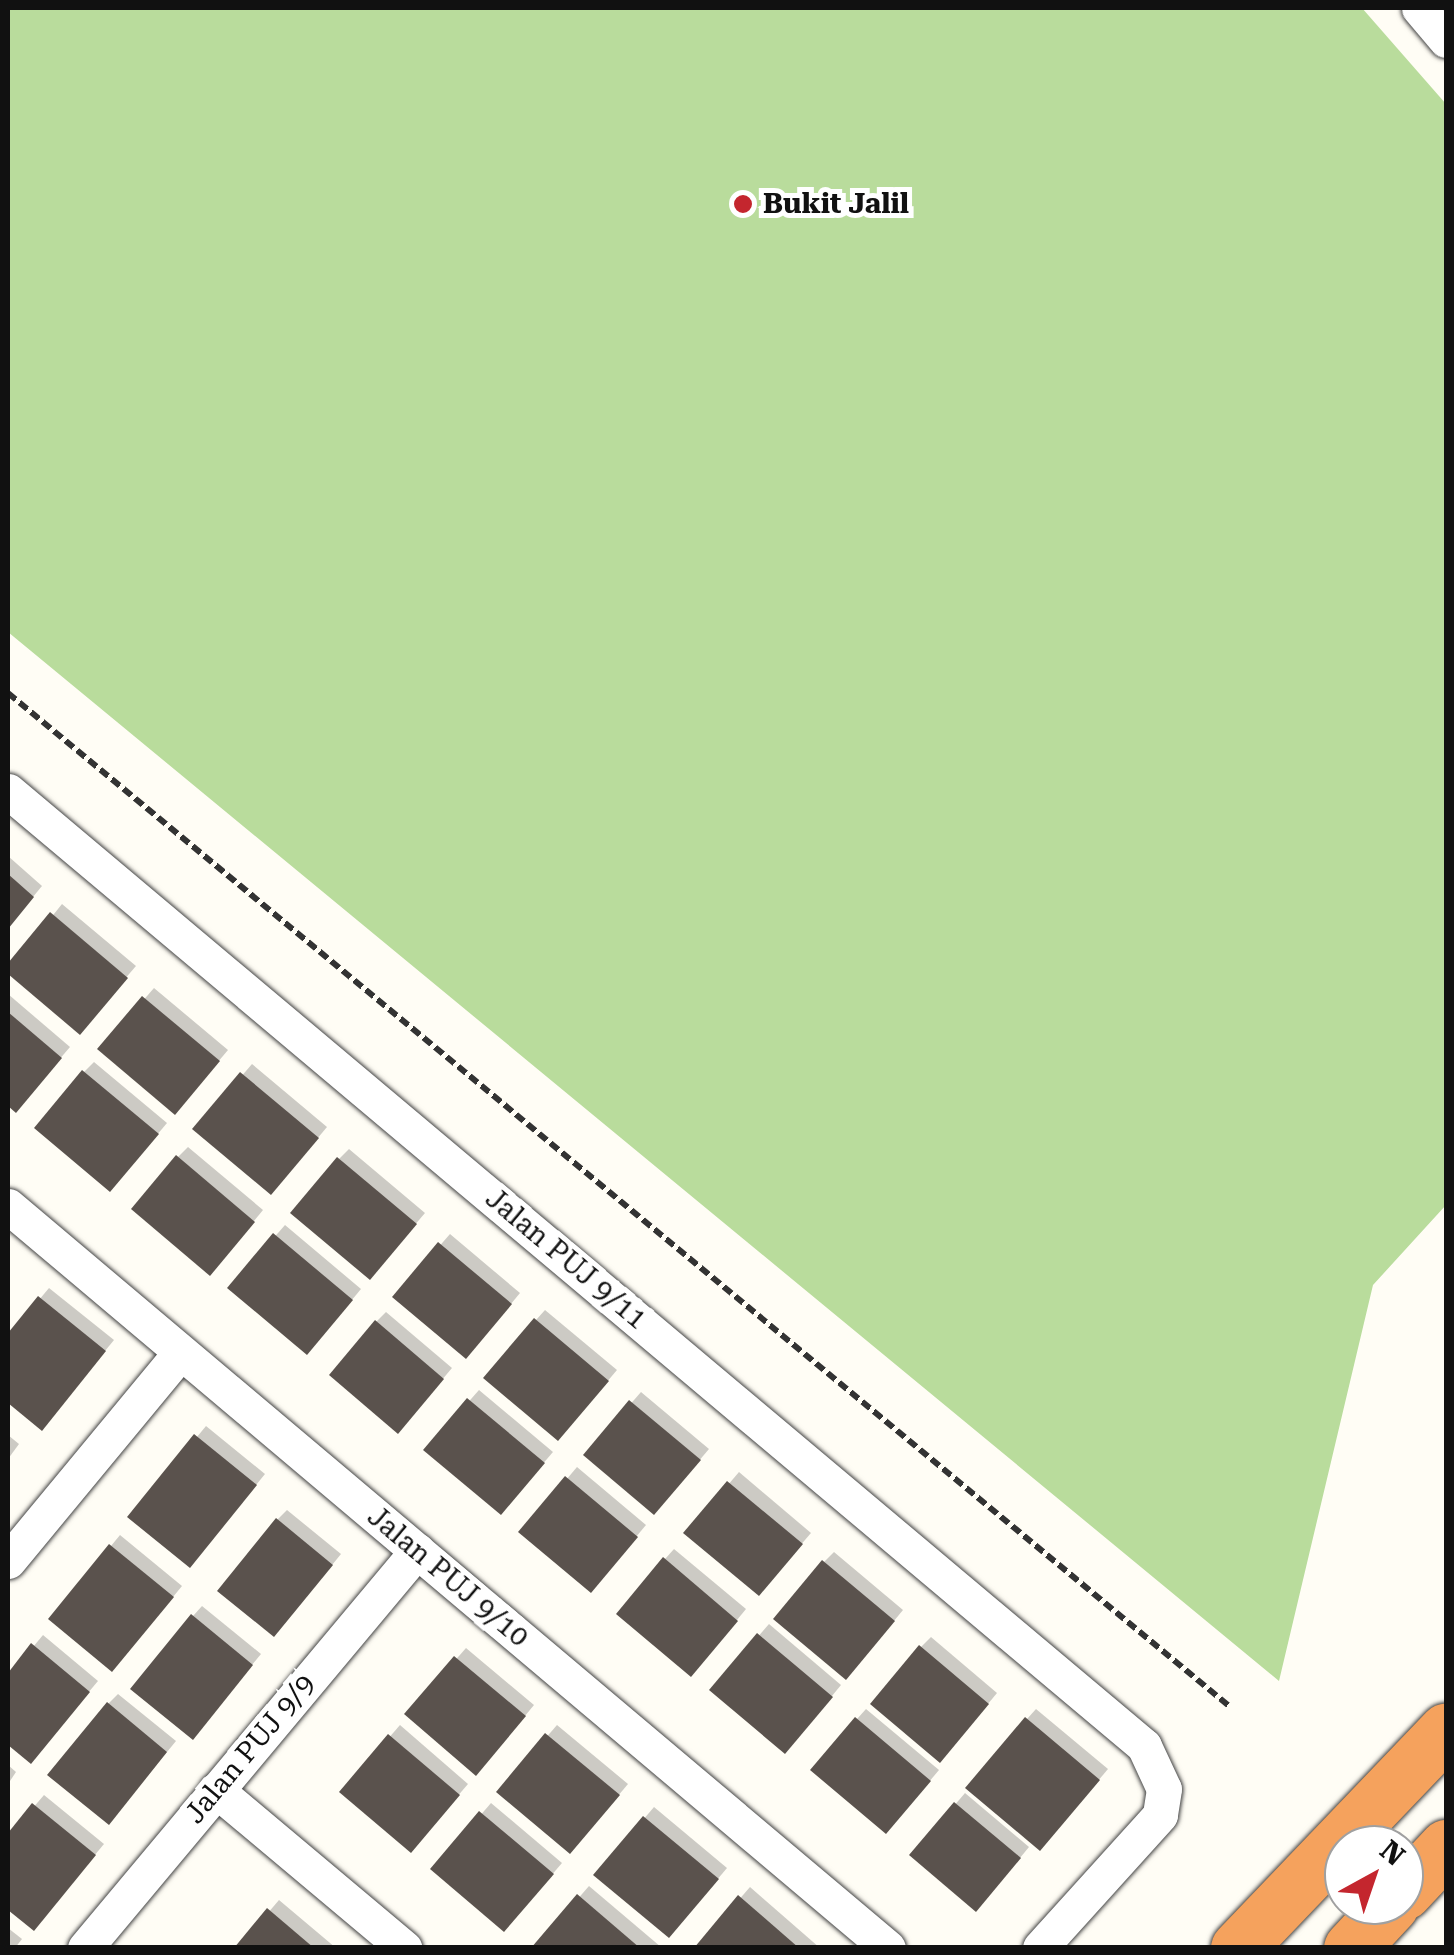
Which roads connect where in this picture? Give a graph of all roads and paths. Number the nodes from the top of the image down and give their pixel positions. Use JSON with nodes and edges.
{"nodes":[{"id":1,"x":1419,"y":8,"type":"edge"},
{"id":2,"x":1446,"y":40,"type":"edge"},
{"id":3,"x":8,"y":693,"type":"edge"},
{"id":4,"x":8,"y":791,"type":"edge"},
{"id":5,"x":8,"y":1206,"type":"edge"},
{"id":6,"x":180,"y":1353,"type":"junction"},
{"id":7,"x":417,"y":1551,"type":"junction"},
{"id":8,"x":8,"y":1560,"type":"edge"},
{"id":9,"x":1228,"y":1706,"type":"dead end"},
{"id":10,"x":1446,"y":1730,"type":"edge"},
{"id":11,"x":216,"y":1790,"type":"junction"},
{"id":12,"x":1446,"y":1847,"type":"edge"},
{"id":13,"x":1424,"y":1871,"type":"edge"},
{"id":14,"x":1372,"y":1925,"type":"edge"},
{"id":15,"x":84,"y":1948,"type":"edge"},
{"id":16,"x":404,"y":1948,"type":"edge"},
{"id":17,"x":888,"y":1948,"type":"edge"},
{"id":18,"x":1040,"y":1948,"type":"edge"},
{"id":19,"x":1238,"y":1948,"type":"edge"},
{"id":20,"x":1351,"y":1948,"type":"edge"}],
"edges":[{"from":1,"to":2,"type":"street"},
{"from":3,"to":9,"type":"path"},
{"from":4,"to":18,"type":"street","name":"Jalan PUJ 9/11"},
{"from":5,"to":6,"type":"street","name":"Jalan PUJ 9/10"},
{"from":6,"to":7,"type":"street","name":"Jalan PUJ 9/10"},
{"from":6,"to":8,"type":"street"},
{"from":7,"to":11,"type":"street","name":"Jalan PUJ 9/9"},
{"from":7,"to":17,"type":"street","name":"Jalan PUJ 9/10"},
{"from":10,"to":19,"type":"highway"},
{"from":11,"to":15,"type":"street","name":"Jalan PUJ 9/9"},
{"from":11,"to":16,"type":"street"},
{"from":12,"to":13,"type":"highway"},
{"from":14,"to":20,"type":"highway"}]}
